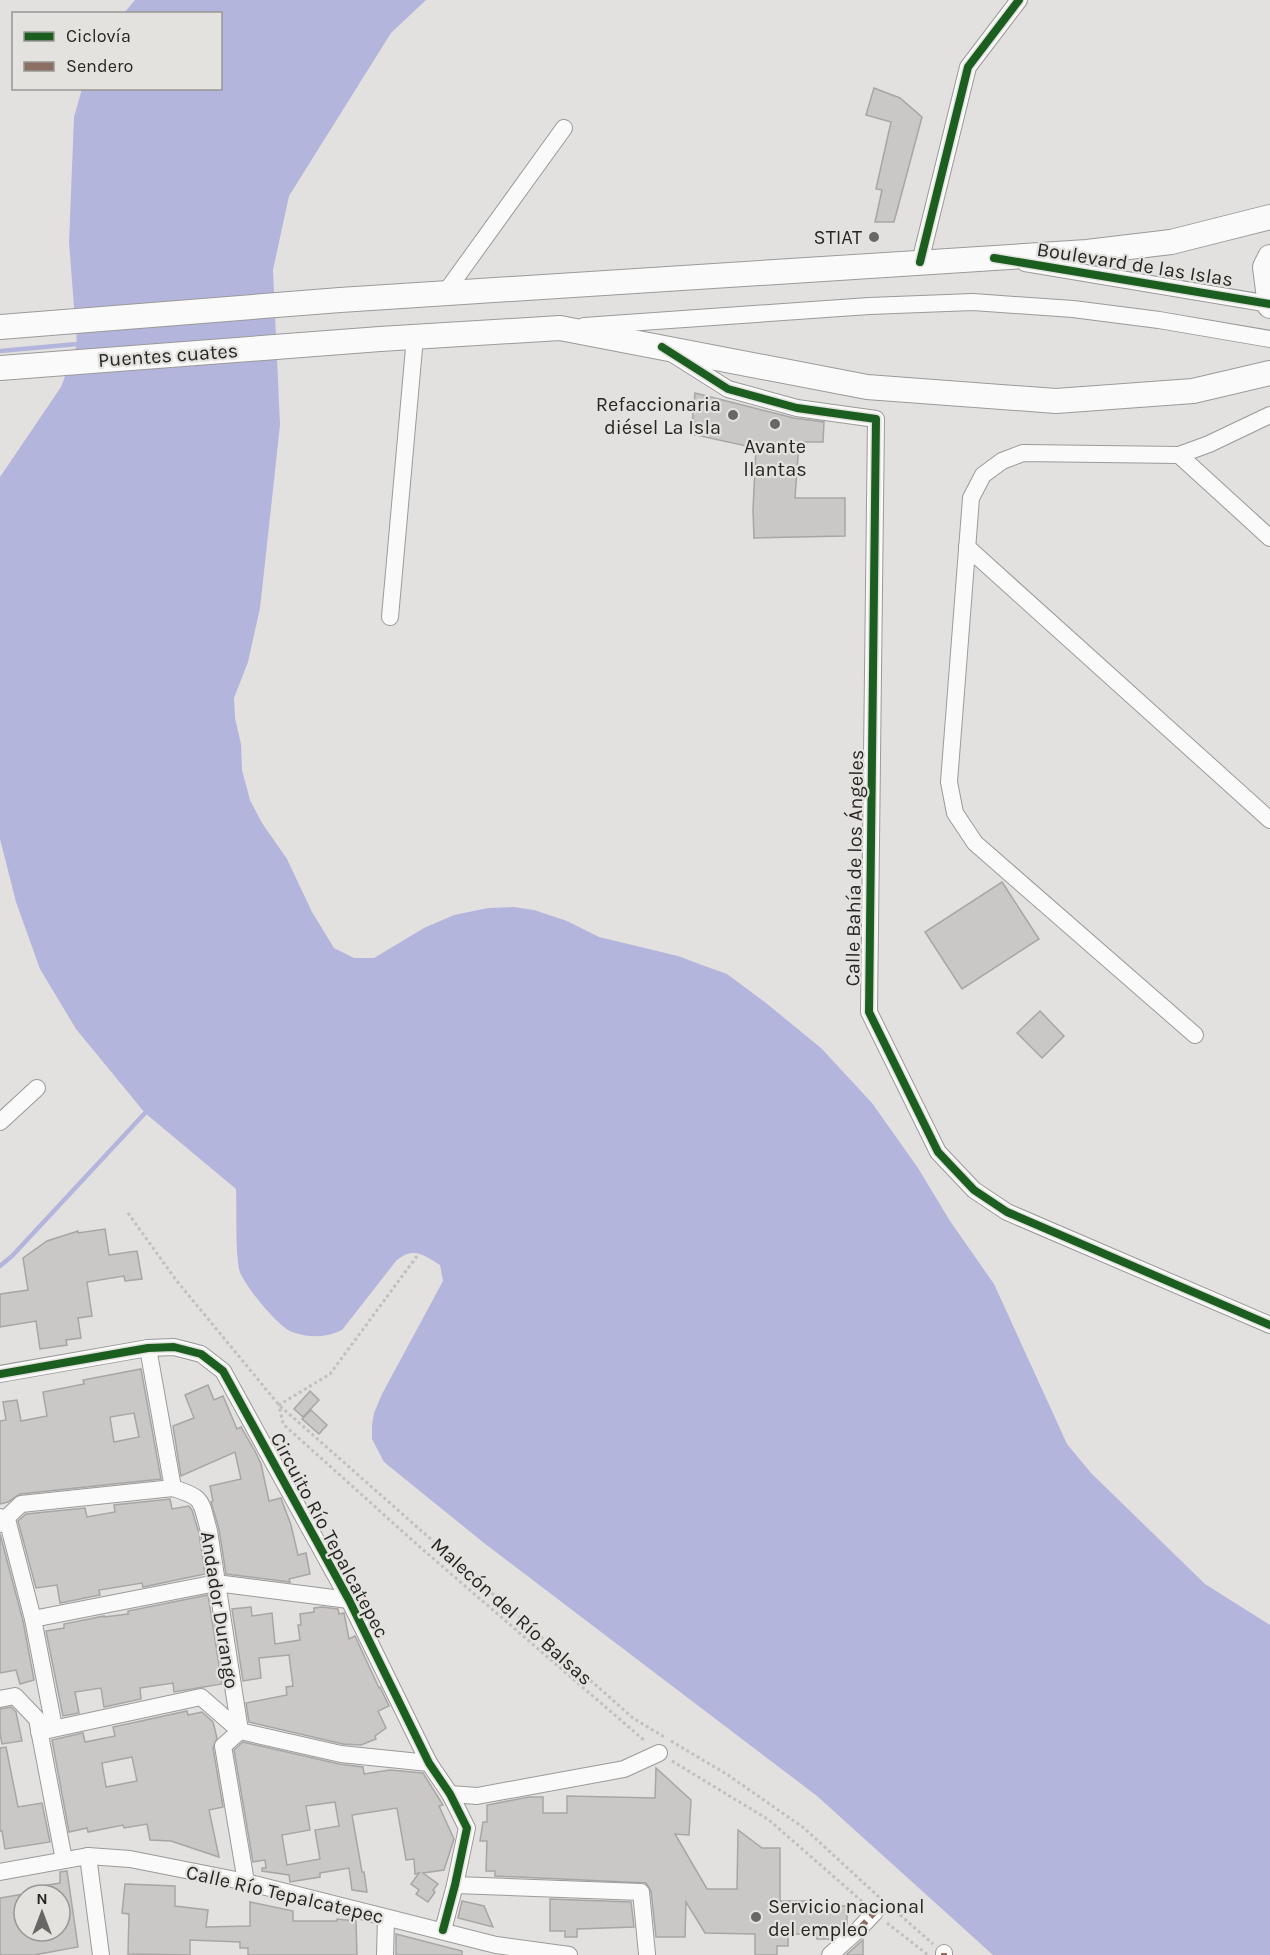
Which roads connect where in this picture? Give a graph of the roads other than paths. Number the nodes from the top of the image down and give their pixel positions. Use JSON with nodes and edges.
{"nodes":[{"id":1,"x":1019,"y":0,"type":"edge"},
{"id":2,"x":564,"y":128,"type":"dead end"},
{"id":3,"x":1270,"y":217,"type":"edge"},
{"id":4,"x":1270,"y":257,"type":"edge"},
{"id":5,"x":994,"y":258,"type":"junction"},
{"id":6,"x":920,"y":262,"type":"junction"},
{"id":7,"x":445,"y":293,"type":"junction"},
{"id":8,"x":1270,"y":304,"type":"edge"},
{"id":9,"x":0,"y":327,"type":"edge"},
{"id":10,"x":560,"y":328,"type":"junction"},
{"id":11,"x":415,"y":337,"type":"junction"},
{"id":12,"x":1270,"y":339,"type":"edge"},
{"id":13,"x":662,"y":347,"type":"junction"},
{"id":14,"x":0,"y":368,"type":"edge"},
{"id":15,"x":1270,"y":373,"type":"edge"},
{"id":16,"x":1270,"y":415,"type":"edge"},
{"id":17,"x":1179,"y":455,"type":"junction"},
{"id":18,"x":1270,"y":538,"type":"edge"},
{"id":19,"x":967,"y":547,"type":"junction"},
{"id":20,"x":390,"y":616,"type":"dead end"},
{"id":21,"x":1270,"y":820,"type":"edge"},
{"id":22,"x":1195,"y":1035,"type":"dead end"},
{"id":23,"x":37,"y":1088,"type":"dead end"},
{"id":24,"x":0,"y":1122,"type":"edge"},
{"id":25,"x":1270,"y":1325,"type":"edge"},
{"id":26,"x":148,"y":1348,"type":"junction"},
{"id":27,"x":0,"y":1374,"type":"edge"},
{"id":28,"x":172,"y":1488,"type":"junction"},
{"id":29,"x":2,"y":1520,"type":"edge"},
{"id":30,"x":216,"y":1583,"type":"junction"},
{"id":31,"x":349,"y":1600,"type":"junction"},
{"id":32,"x":33,"y":1619,"type":"junction"},
{"id":33,"x":0,"y":1699,"type":"edge"},
{"id":34,"x":46,"y":1729,"type":"junction"},
{"id":35,"x":240,"y":1731,"type":"junction"},
{"id":36,"x":659,"y":1753,"type":"road end"},
{"id":37,"x":429,"y":1763,"type":"junction"},
{"id":38,"x":450,"y":1794,"type":"junction"},
{"id":39,"x":88,"y":1856,"type":"junction"},
{"id":40,"x":64,"y":1860,"type":"junction"},
{"id":41,"x":0,"y":1872,"type":"edge"},
{"id":42,"x":246,"y":1882,"type":"junction"},
{"id":43,"x":455,"y":1885,"type":"junction"},
{"id":44,"x":882,"y":1906,"type":"road end"},
{"id":45,"x":386,"y":1918,"type":"junction"},
{"id":46,"x":443,"y":1930,"type":"junction"},
{"id":47,"x":495,"y":1950,"type":"edge"},
{"id":48,"x":101,"y":1955,"type":"edge"},
{"id":49,"x":385,"y":1955,"type":"edge"},
{"id":50,"x":569,"y":1955,"type":"edge"},
{"id":51,"x":650,"y":1955,"type":"edge"},
{"id":52,"x":830,"y":1955,"type":"edge"}],
"edges":[{"from":1,"to":6,"type":"street"},
{"from":2,"to":7,"type":"street"},
{"from":3,"to":5,"type":"highway","name":"Puentes cuates"},
{"from":4,"to":8,"type":"highway"},
{"from":5,"to":6,"type":"highway","name":"Puentes cuates"},
{"from":5,"to":8,"type":"street","name":"Boulevard de las Islas"},
{"from":6,"to":7,"type":"highway","name":"Puentes cuates"},
{"from":7,"to":9,"type":"highway","name":"Puentes cuates"},
{"from":10,"to":11,"type":"highway","name":"Puentes cuates"},
{"from":10,"to":12,"type":"street"},
{"from":10,"to":13,"type":"highway","name":"Puentes cuates"},
{"from":11,"to":14,"type":"highway","name":"Puentes cuates"},
{"from":11,"to":20,"type":"street"},
{"from":13,"to":15,"type":"highway","name":"Puentes cuates"},
{"from":13,"to":25,"type":"street","name":"Calle Bahía de los Ángeles"},
{"from":16,"to":17,"type":"street"},
{"from":17,"to":18,"type":"street"},
{"from":17,"to":19,"type":"street"},
{"from":19,"to":21,"type":"street"},
{"from":19,"to":22,"type":"street"},
{"from":23,"to":24,"type":"street"},
{"from":26,"to":27,"type":"street","name":"Circuito Río Tepalcatepec"},
{"from":26,"to":28,"type":"street"},
{"from":26,"to":31,"type":"street","name":"Circuito Río Tepalcatepec"},
{"from":28,"to":29,"type":"street"},
{"from":28,"to":30,"type":"street","name":"Andador Durango"},
{"from":29,"to":32,"type":"street"},
{"from":30,"to":31,"type":"street"},
{"from":30,"to":32,"type":"street"},
{"from":30,"to":35,"type":"street","name":"Andador Durango"},
{"from":31,"to":37,"type":"street","name":"Circuito Río Tepalcatepec"},
{"from":32,"to":34,"type":"street"},
{"from":33,"to":34,"type":"street"},
{"from":34,"to":35,"type":"street"},
{"from":34,"to":40,"type":"street"},
{"from":35,"to":37,"type":"street"},
{"from":35,"to":42,"type":"street"},
{"from":36,"to":38,"type":"street"},
{"from":37,"to":38,"type":"street","name":"Circuito Río Tepalcatepec"},
{"from":38,"to":43,"type":"street","name":"Circuito Río Tepalcatepec"},
{"from":39,"to":40,"type":"street","name":"Calle Río Tepalcatepec"},
{"from":39,"to":42,"type":"street","name":"Calle Río Tepalcatepec"},
{"from":39,"to":48,"type":"street"},
{"from":40,"to":41,"type":"street","name":"Calle Río Tepalcatepec"},
{"from":42,"to":45,"type":"street","name":"Calle Río Tepalcatepec"},
{"from":43,"to":46,"type":"street","name":"Circuito Río Tepalcatepec"},
{"from":43,"to":51,"type":"street"},
{"from":44,"to":52,"type":"street"},
{"from":45,"to":46,"type":"street","name":"Calle Río Tepalcatepec"},
{"from":45,"to":49,"type":"street"},
{"from":46,"to":47,"type":"street","name":"Calle Río Tepalcatepec"},
{"from":47,"to":50,"type":"street","name":"Calle Río Tepalcatepec"}]}
